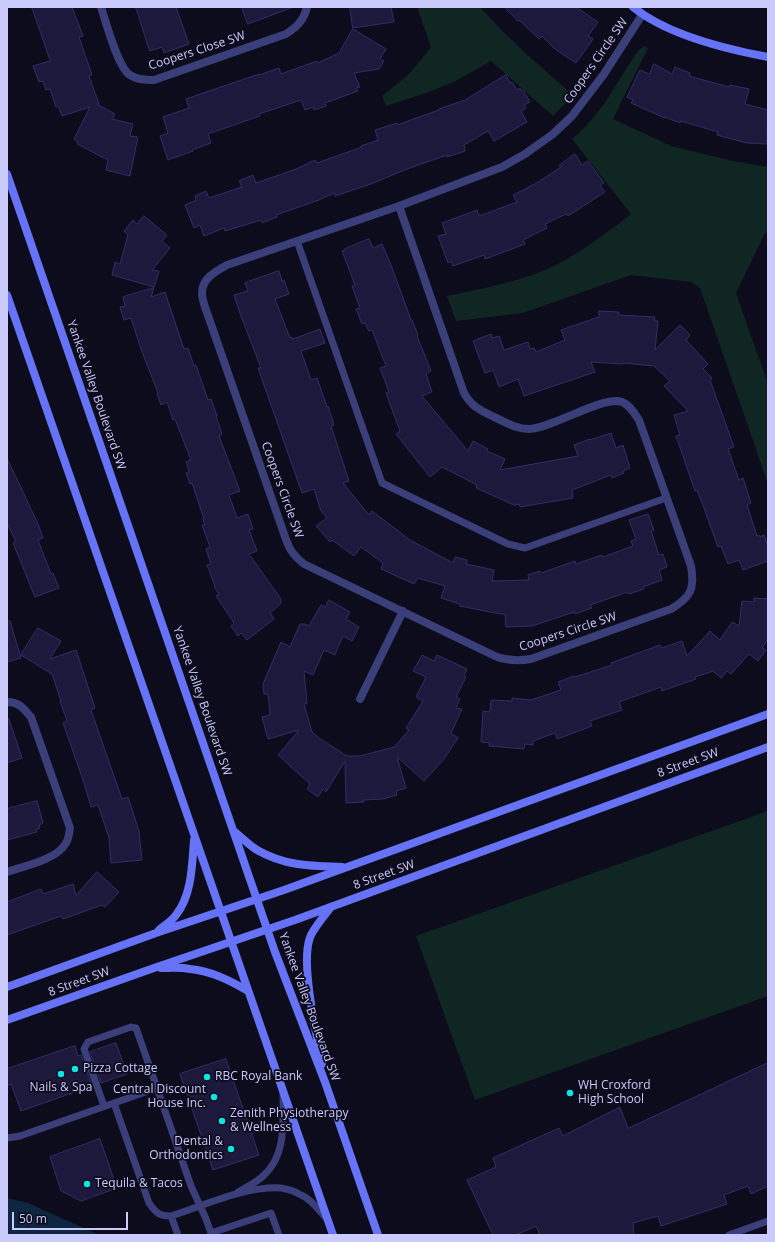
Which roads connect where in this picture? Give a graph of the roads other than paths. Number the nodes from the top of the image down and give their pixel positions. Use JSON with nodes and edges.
{"nodes":[{"id":1,"x":101,"y":7,"type":"edge"},
{"id":2,"x":308,"y":7,"type":"edge"},
{"id":3,"x":633,"y":7,"type":"edge"},
{"id":4,"x":642,"y":15,"type":"junction"},
{"id":5,"x":768,"y":57,"type":"edge"},
{"id":6,"x":7,"y":174,"type":"edge"},
{"id":7,"x":399,"y":206,"type":"junction"},
{"id":8,"x":297,"y":241,"type":"junction"},
{"id":9,"x":7,"y":295,"type":"edge"},
{"id":10,"x":666,"y":498,"type":"junction"},
{"id":11,"x":403,"y":611,"type":"junction"},
{"id":12,"x":360,"y":699,"type":"dead end"},
{"id":13,"x":7,"y":702,"type":"edge"},
{"id":14,"x":768,"y":714,"type":"edge"},
{"id":15,"x":768,"y":747,"type":"edge"},
{"id":16,"x":235,"y":832,"type":"junction"},
{"id":17,"x":194,"y":837,"type":"junction"},
{"id":18,"x":346,"y":868,"type":"junction"},
{"id":19,"x":7,"y":872,"type":"edge"},
{"id":20,"x":258,"y":899,"type":"junction"},
{"id":21,"x":331,"y":907,"type":"junction"},
{"id":22,"x":220,"y":912,"type":"junction"},
{"id":23,"x":268,"y":929,"type":"junction"},
{"id":24,"x":156,"y":933,"type":"junction"},
{"id":25,"x":230,"y":942,"type":"junction"},
{"id":26,"x":154,"y":968,"type":"junction"},
{"id":27,"x":7,"y":987,"type":"edge"},
{"id":28,"x":248,"y":991,"type":"junction"},
{"id":29,"x":7,"y":1020,"type":"edge"},
{"id":30,"x":325,"y":1082,"type":"junction"},
{"id":31,"x":157,"y":1088,"type":"junction"},
{"id":32,"x":282,"y":1090,"type":"junction"},
{"id":33,"x":114,"y":1103,"type":"junction"},
{"id":34,"x":104,"y":1106,"type":"junction"},
{"id":35,"x":7,"y":1138,"type":"edge"},
{"id":36,"x":234,"y":1194,"type":"junction"},
{"id":37,"x":200,"y":1206,"type":"junction"},
{"id":38,"x":171,"y":1216,"type":"junction"},
{"id":39,"x":328,"y":1220,"type":"junction"},
{"id":40,"x":768,"y":1222,"type":"edge"},
{"id":41,"x":211,"y":1234,"type":"edge"},
{"id":42,"x":178,"y":1235,"type":"edge"},
{"id":43,"x":279,"y":1235,"type":"edge"},
{"id":44,"x":333,"y":1235,"type":"edge"},
{"id":45,"x":378,"y":1235,"type":"edge"},
{"id":46,"x":729,"y":1235,"type":"edge"}],
"edges":[{"from":1,"to":2,"type":"street","name":"Coopers Close SW"},
{"from":3,"to":4,"type":"main road"},
{"from":4,"to":5,"type":"main road"},
{"from":4,"to":7,"type":"street","name":"Coopers Circle SW"},
{"from":6,"to":16,"type":"main road","name":"Yankee Valley Boulevard SW"},
{"from":7,"to":8,"type":"street","name":"Coopers Circle SW"},
{"from":7,"to":10,"type":"street","name":"Coopers Circle SW"},
{"from":8,"to":10,"type":"lane"},
{"from":8,"to":11,"type":"street","name":"Coopers Circle SW"},
{"from":9,"to":17,"type":"main road"},
{"from":10,"to":11,"type":"street","name":"Coopers Circle SW"},
{"from":11,"to":12,"type":"street"},
{"from":13,"to":19,"type":"street"},
{"from":14,"to":18,"type":"main road","name":"8 Street SW"},
{"from":15,"to":21,"type":"main road","name":"8 Street SW"},
{"from":16,"to":18,"type":"main road"},
{"from":16,"to":20,"type":"main road","name":"Yankee Valley Boulevard SW"},
{"from":17,"to":22,"type":"main road"},
{"from":17,"to":24,"type":"main road"},
{"from":18,"to":20,"type":"main road","name":"8 Street SW"},
{"from":20,"to":22,"type":"main road","name":"8 Street SW"},
{"from":20,"to":23,"type":"main road","name":"Yankee Valley Boulevard SW"},
{"from":21,"to":23,"type":"main road","name":"8 Street SW"},
{"from":21,"to":30,"type":"main road"},
{"from":22,"to":24,"type":"main road","name":"8 Street SW"},
{"from":22,"to":25,"type":"main road"},
{"from":23,"to":25,"type":"main road","name":"8 Street SW"},
{"from":23,"to":30,"type":"main road","name":"Yankee Valley Boulevard SW"},
{"from":24,"to":27,"type":"main road","name":"8 Street SW"},
{"from":25,"to":26,"type":"main road","name":"8 Street SW"},
{"from":25,"to":28,"type":"main road"},
{"from":26,"to":28,"type":"main road"},
{"from":26,"to":29,"type":"main road","name":"8 Street SW"},
{"from":28,"to":32,"type":"main road"},
{"from":30,"to":45,"type":"main road","name":"Yankee Valley Boulevard SW"},
{"from":31,"to":33,"type":"lane"},
{"from":31,"to":34,"type":"lane"},
{"from":31,"to":37,"type":"lane"},
{"from":32,"to":36,"type":"lane"},
{"from":32,"to":39,"type":"main road"},
{"from":33,"to":34,"type":"lane"},
{"from":33,"to":38,"type":"lane"},
{"from":34,"to":35,"type":"lane"},
{"from":36,"to":37,"type":"lane"},
{"from":36,"to":39,"type":"lane"},
{"from":37,"to":38,"type":"lane"},
{"from":37,"to":41,"type":"lane"},
{"from":38,"to":42,"type":"lane"},
{"from":39,"to":44,"type":"main road"},
{"from":40,"to":46,"type":"lane"},
{"from":41,"to":43,"type":"lane"}]}
